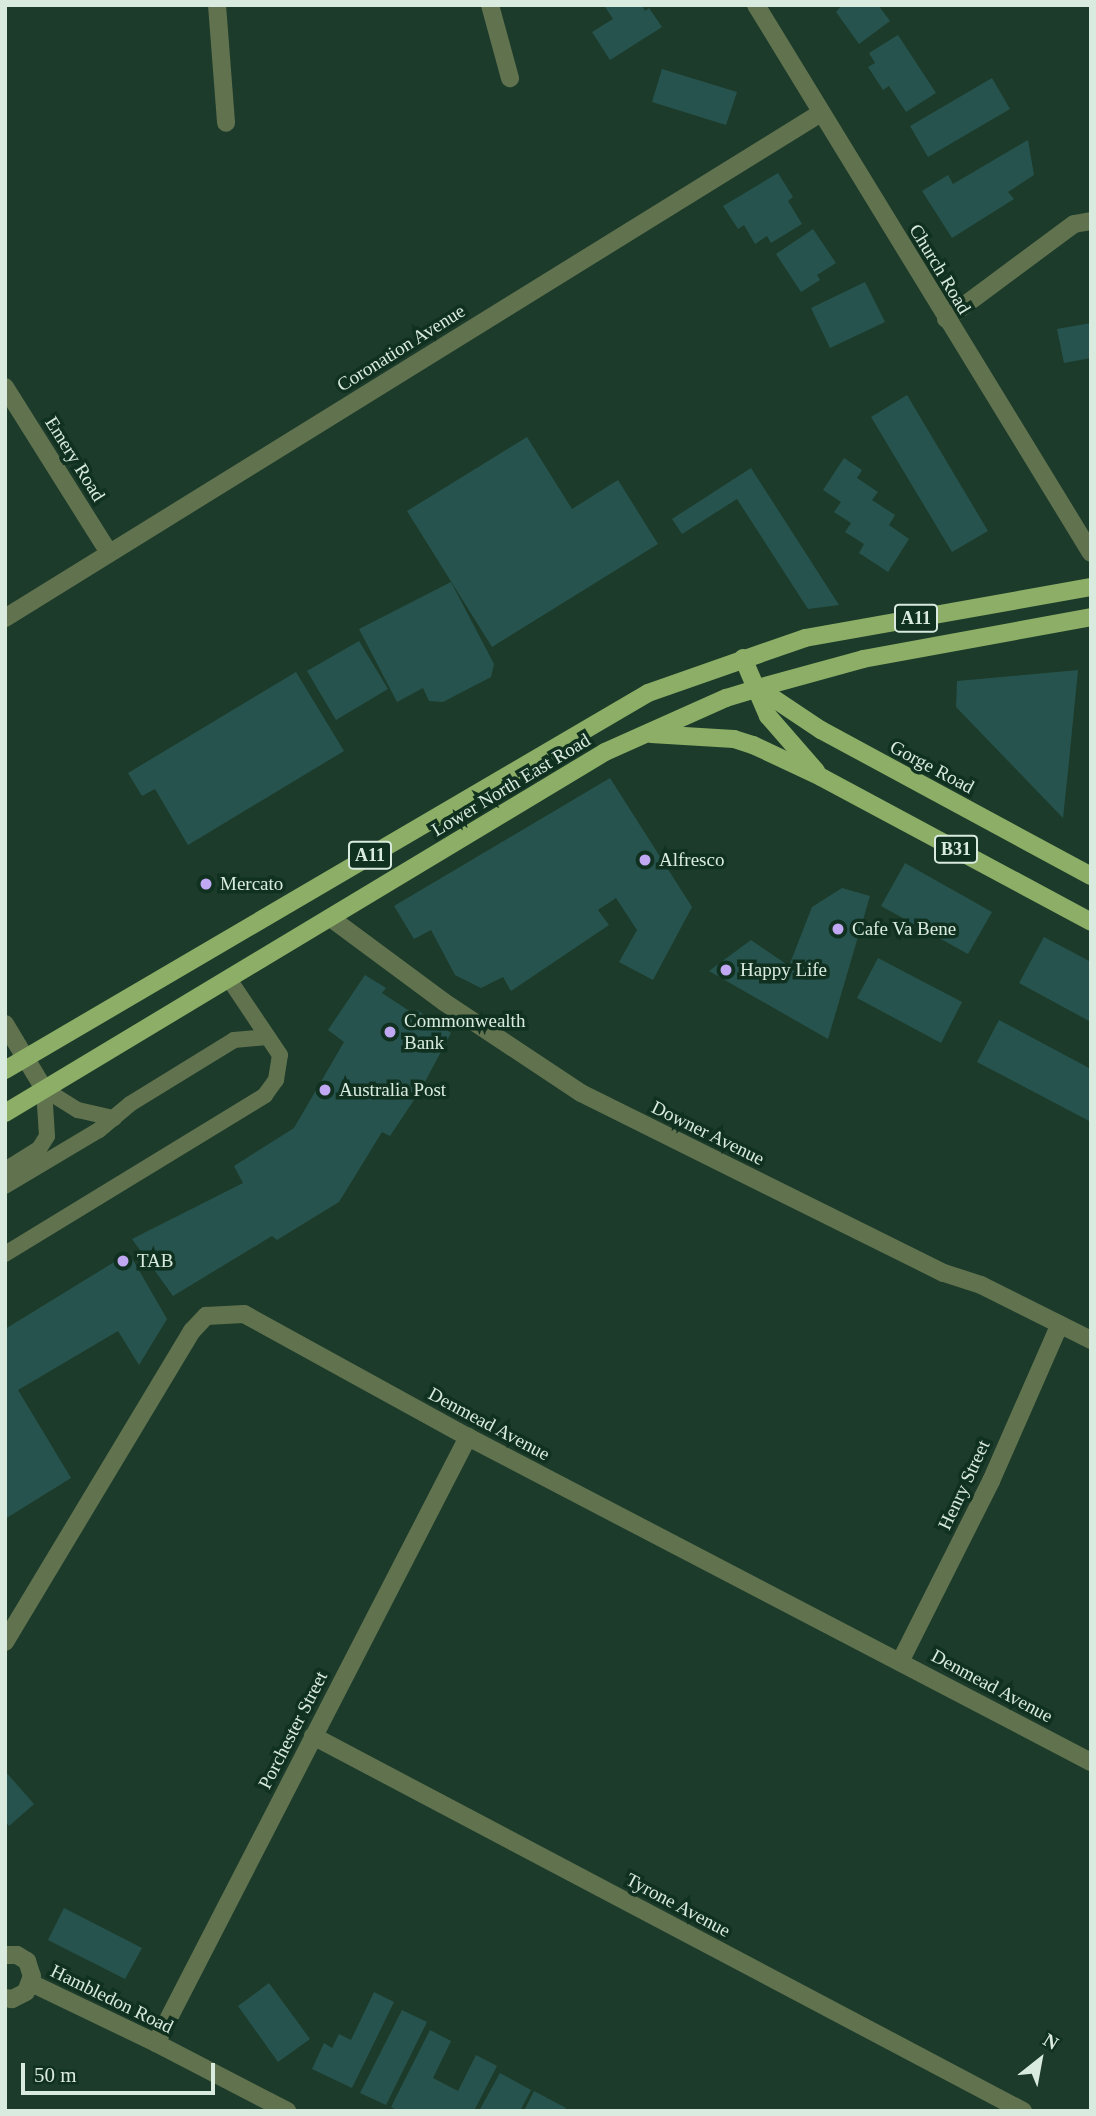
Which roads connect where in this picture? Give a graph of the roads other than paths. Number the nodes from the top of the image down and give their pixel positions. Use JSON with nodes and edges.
{"nodes":[{"id":1,"x":217,"y":5,"type":"edge"},
{"id":2,"x":490,"y":5,"type":"edge"},
{"id":3,"x":755,"y":5,"type":"edge"},
{"id":4,"x":510,"y":78,"type":"dead end"},
{"id":5,"x":819,"y":114,"type":"junction"},
{"id":6,"x":226,"y":123,"type":"dead end"},
{"id":7,"x":1091,"y":221,"type":"edge"},
{"id":8,"x":946,"y":318,"type":"junction"},
{"id":9,"x":5,"y":387,"type":"edge"},
{"id":10,"x":1091,"y":553,"type":"edge"},
{"id":11,"x":109,"y":554,"type":"junction"},
{"id":12,"x":1091,"y":587,"type":"edge"},
{"id":13,"x":1091,"y":617,"type":"edge"},
{"id":14,"x":5,"y":618,"type":"edge"},
{"id":15,"x":743,"y":658,"type":"junction"},
{"id":16,"x":758,"y":688,"type":"junction"},
{"id":17,"x":647,"y":733,"type":"junction"},
{"id":18,"x":821,"y":777,"type":"junction"},
{"id":19,"x":1091,"y":876,"type":"edge"},
{"id":20,"x":332,"y":919,"type":"junction"},
{"id":21,"x":1091,"y":922,"type":"edge"},
{"id":22,"x":229,"y":979,"type":"junction"},
{"id":23,"x":5,"y":1024,"type":"edge"},
{"id":24,"x":268,"y":1037,"type":"junction"},
{"id":25,"x":25,"y":1058,"type":"junction"},
{"id":26,"x":5,"y":1070,"type":"edge"},
{"id":27,"x":44,"y":1089,"type":"junction"},
{"id":28,"x":5,"y":1113,"type":"edge"},
{"id":29,"x":114,"y":1118,"type":"junction"},
{"id":30,"x":5,"y":1170,"type":"edge"},
{"id":31,"x":5,"y":1186,"type":"edge"},
{"id":32,"x":5,"y":1254,"type":"edge"},
{"id":33,"x":1060,"y":1324,"type":"junction"},
{"id":34,"x":1091,"y":1340,"type":"edge"},
{"id":35,"x":468,"y":1437,"type":"junction"},
{"id":36,"x":5,"y":1642,"type":"edge"},
{"id":37,"x":900,"y":1662,"type":"junction"},
{"id":38,"x":313,"y":1736,"type":"junction"},
{"id":39,"x":1091,"y":1762,"type":"edge"},
{"id":40,"x":5,"y":1955,"type":"edge"},
{"id":41,"x":31,"y":1983,"type":"junction"},
{"id":42,"x":5,"y":1998,"type":"edge"},
{"id":43,"x":156,"y":2043,"type":"junction"},
{"id":44,"x":286,"y":2111,"type":"edge"},
{"id":45,"x":1023,"y":2111,"type":"edge"}],
"edges":[{"from":1,"to":6,"type":"street"},
{"from":2,"to":4,"type":"street"},
{"from":3,"to":5,"type":"street","name":"Church Road"},
{"from":5,"to":8,"type":"street","name":"Church Road"},
{"from":5,"to":11,"type":"street","name":"Coronation Avenue"},
{"from":7,"to":8,"type":"street"},
{"from":8,"to":10,"type":"street","name":"Church Road"},
{"from":9,"to":11,"type":"street","name":"Emery Road"},
{"from":11,"to":14,"type":"street","name":"Coronation Avenue"},
{"from":12,"to":15,"type":"main road","name":"Lower North East Road","number":"A11"},
{"from":13,"to":16,"type":"main road","name":"Lower North East Road","number":"A11"},
{"from":15,"to":16,"type":"main road","name":"Gorge Road","number":"B31"},
{"from":15,"to":25,"type":"main road","name":"Lower North East Road","number":"A11"},
{"from":16,"to":17,"type":"main road","name":"Lower North East Road","number":"A11"},
{"from":16,"to":18,"type":"main road","name":"Gorge Road","number":"B31"},
{"from":16,"to":19,"type":"main road","name":"Gorge Road","number":"B31"},
{"from":17,"to":18,"type":"main road","name":"Gorge Road","number":"B31"},
{"from":17,"to":20,"type":"main road","name":"Lower North East Road","number":"A11"},
{"from":18,"to":21,"type":"main road","name":"Gorge Road","number":"B31"},
{"from":20,"to":22,"type":"main road","name":"Lower North East Road","number":"A11"},
{"from":20,"to":33,"type":"street","name":"Downer Avenue"},
{"from":22,"to":24,"type":"lane"},
{"from":22,"to":27,"type":"main road","name":"Lower North East Road","number":"A11"},
{"from":23,"to":25,"type":"street"},
{"from":24,"to":29,"type":"lane"},
{"from":24,"to":32,"type":"lane"},
{"from":25,"to":26,"type":"main road","name":"Lower North East Road","number":"A11"},
{"from":25,"to":27,"type":"street"},
{"from":27,"to":28,"type":"main road","name":"Lower North East Road","number":"A11"},
{"from":27,"to":29,"type":"lane"},
{"from":27,"to":30,"type":"lane"},
{"from":29,"to":31,"type":"lane"},
{"from":33,"to":34,"type":"street","name":"Downer Avenue"},
{"from":33,"to":37,"type":"street","name":"Henry Street"},
{"from":35,"to":36,"type":"street","name":"Denmead Avenue"},
{"from":35,"to":37,"type":"street","name":"Denmead Avenue"},
{"from":35,"to":38,"type":"street","name":"Porchester Street"},
{"from":37,"to":39,"type":"street","name":"Denmead Avenue"},
{"from":38,"to":43,"type":"street","name":"Porchester Street"},
{"from":38,"to":45,"type":"street","name":"Tyrone Avenue"},
{"from":40,"to":41,"type":"street"},
{"from":41,"to":42,"type":"street"},
{"from":41,"to":43,"type":"street","name":"Hambledon Road"},
{"from":43,"to":44,"type":"street","name":"Hambledon Road"}]}
